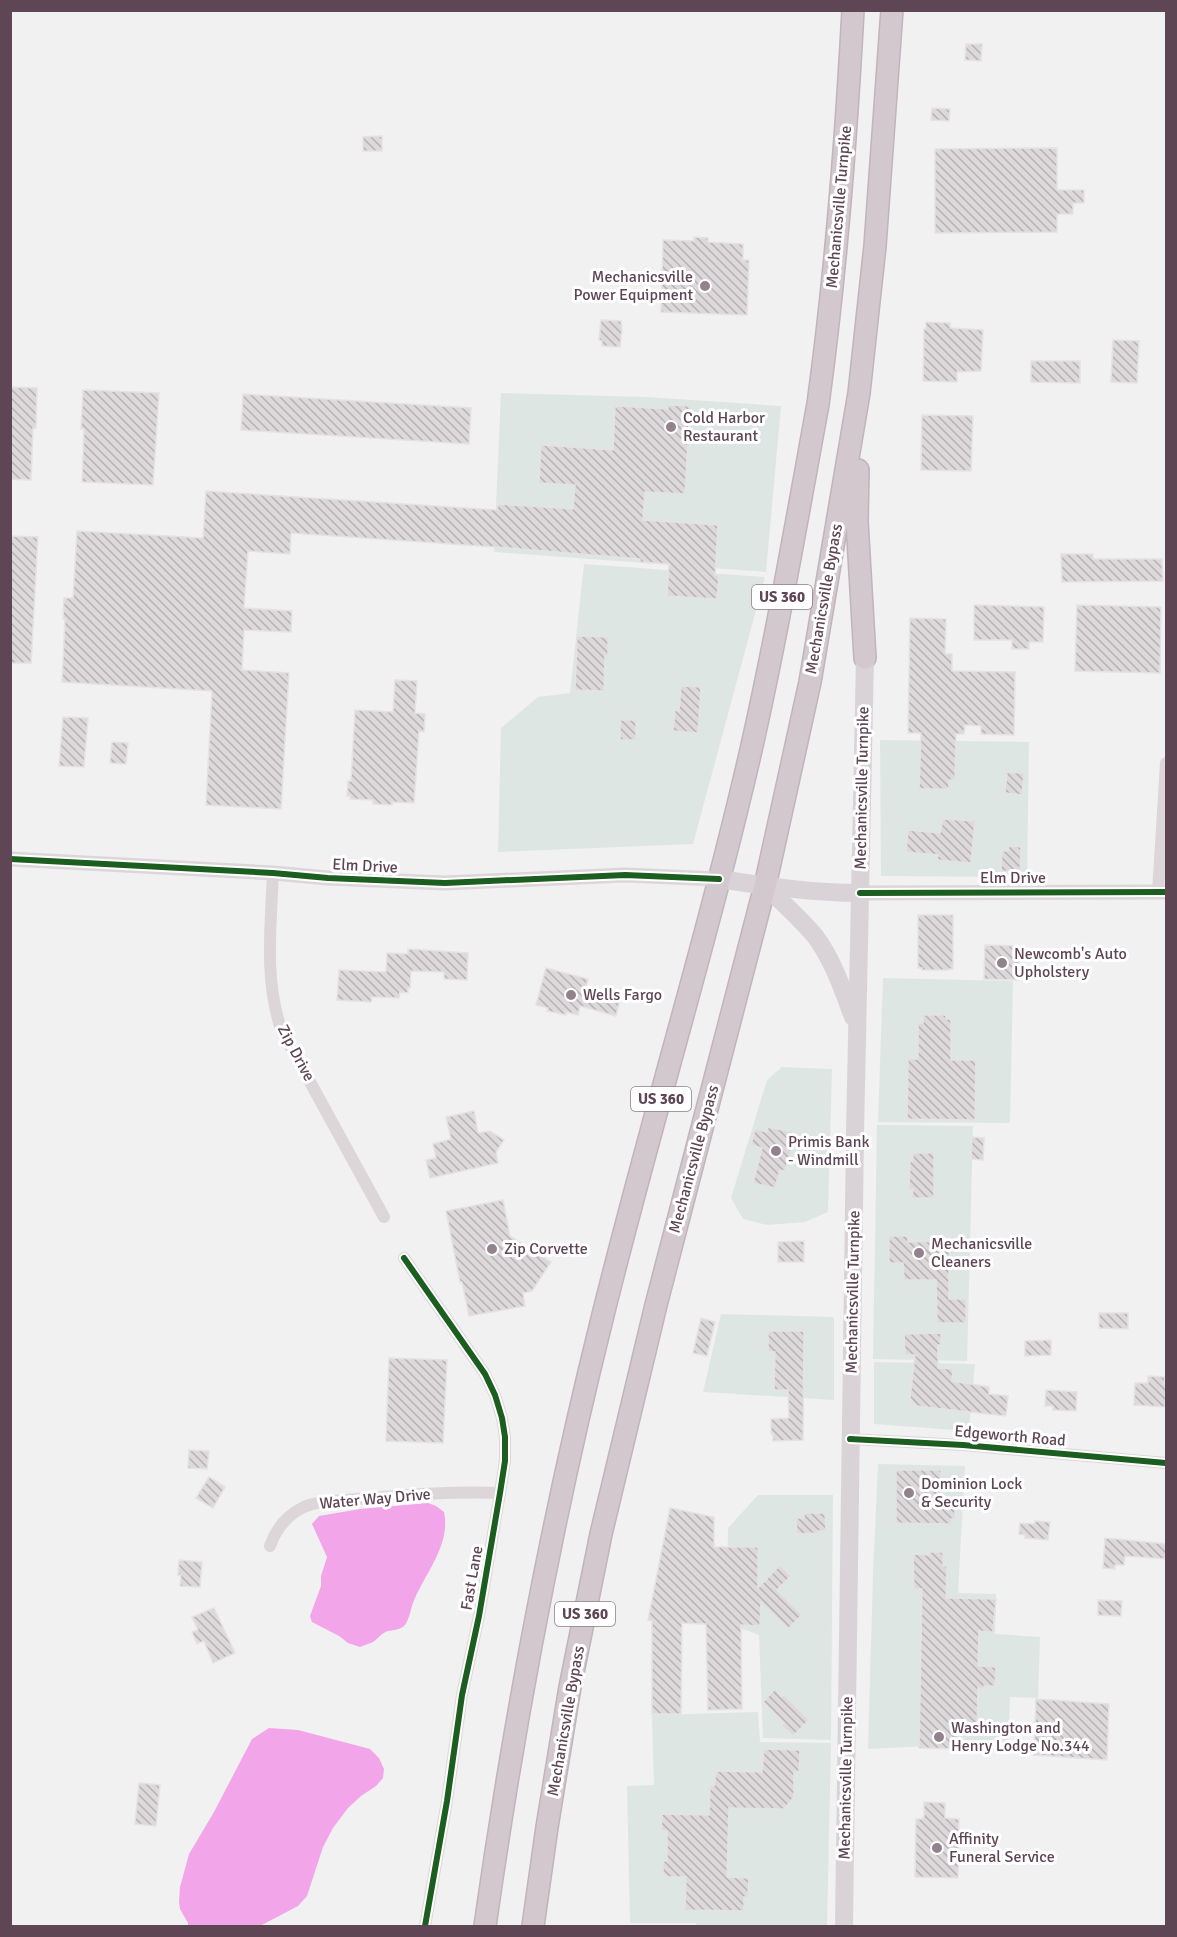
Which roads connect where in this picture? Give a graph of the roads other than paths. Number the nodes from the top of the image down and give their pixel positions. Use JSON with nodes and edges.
{"nodes":[{"id":1,"x":853,"y":10,"type":"edge"},
{"id":2,"x":892,"y":10,"type":"edge"},
{"id":3,"x":858,"y":401,"type":"junction"},
{"id":4,"x":865,"y":658,"type":"joint"},
{"id":5,"x":1167,"y":764,"type":"edge"},
{"id":6,"x":10,"y":859,"type":"edge"},
{"id":7,"x":273,"y":873,"type":"junction"},
{"id":8,"x":719,"y":879,"type":"junction"},
{"id":9,"x":765,"y":886,"type":"junction"},
{"id":10,"x":860,"y":892,"type":"junction"},
{"id":11,"x":1162,"y":892,"type":"edge"},
{"id":12,"x":857,"y":1026,"type":"junction"},
{"id":13,"x":384,"y":1216,"type":"dead end"},
{"id":14,"x":404,"y":1258,"type":"dead end"},
{"id":15,"x":850,"y":1439,"type":"junction"},
{"id":16,"x":1167,"y":1463,"type":"edge"},
{"id":17,"x":500,"y":1494,"type":"junction"},
{"id":18,"x":270,"y":1546,"type":"dead end"},
{"id":19,"x":424,"y":1926,"type":"edge"},
{"id":20,"x":484,"y":1926,"type":"edge"},
{"id":21,"x":533,"y":1926,"type":"edge"},
{"id":22,"x":844,"y":1926,"type":"edge"}],
"edges":[{"from":1,"to":8,"type":"highway","name":"Mechanicsville Turnpike","number":"US 360"},
{"from":2,"to":3,"type":"highway","number":"US 360"},
{"from":3,"to":4,"type":"highway"},
{"from":3,"to":9,"type":"highway","name":"Mechanicsville Bypass","number":"US 360"},
{"from":4,"to":10,"type":"main road","name":"Mechanicsville Turnpike"},
{"from":5,"to":11,"type":"street"},
{"from":6,"to":7,"type":"street","name":"Elm Drive"},
{"from":7,"to":8,"type":"street","name":"Elm Drive"},
{"from":7,"to":13,"type":"street","name":"Zip Drive"},
{"from":8,"to":9,"type":"main road","name":"Elm Drive"},
{"from":8,"to":20,"type":"highway","number":"US 360"},
{"from":9,"to":10,"type":"main road","name":"Elm Drive"},
{"from":9,"to":12,"type":"main road"},
{"from":9,"to":21,"type":"highway","name":"Mechanicsville Bypass","number":"US 360"},
{"from":10,"to":11,"type":"street","name":"Elm Drive"},
{"from":10,"to":12,"type":"main road","name":"Mechanicsville Turnpike"},
{"from":12,"to":15,"type":"main road","name":"Mechanicsville Turnpike"},
{"from":14,"to":17,"type":"street","name":"Fast Lane"},
{"from":15,"to":16,"type":"street","name":"Edgeworth Road"},
{"from":15,"to":22,"type":"main road","name":"Mechanicsville Turnpike"},
{"from":17,"to":18,"type":"street","name":"Water Way Drive"},
{"from":17,"to":19,"type":"street","name":"Fast Lane"}]}
